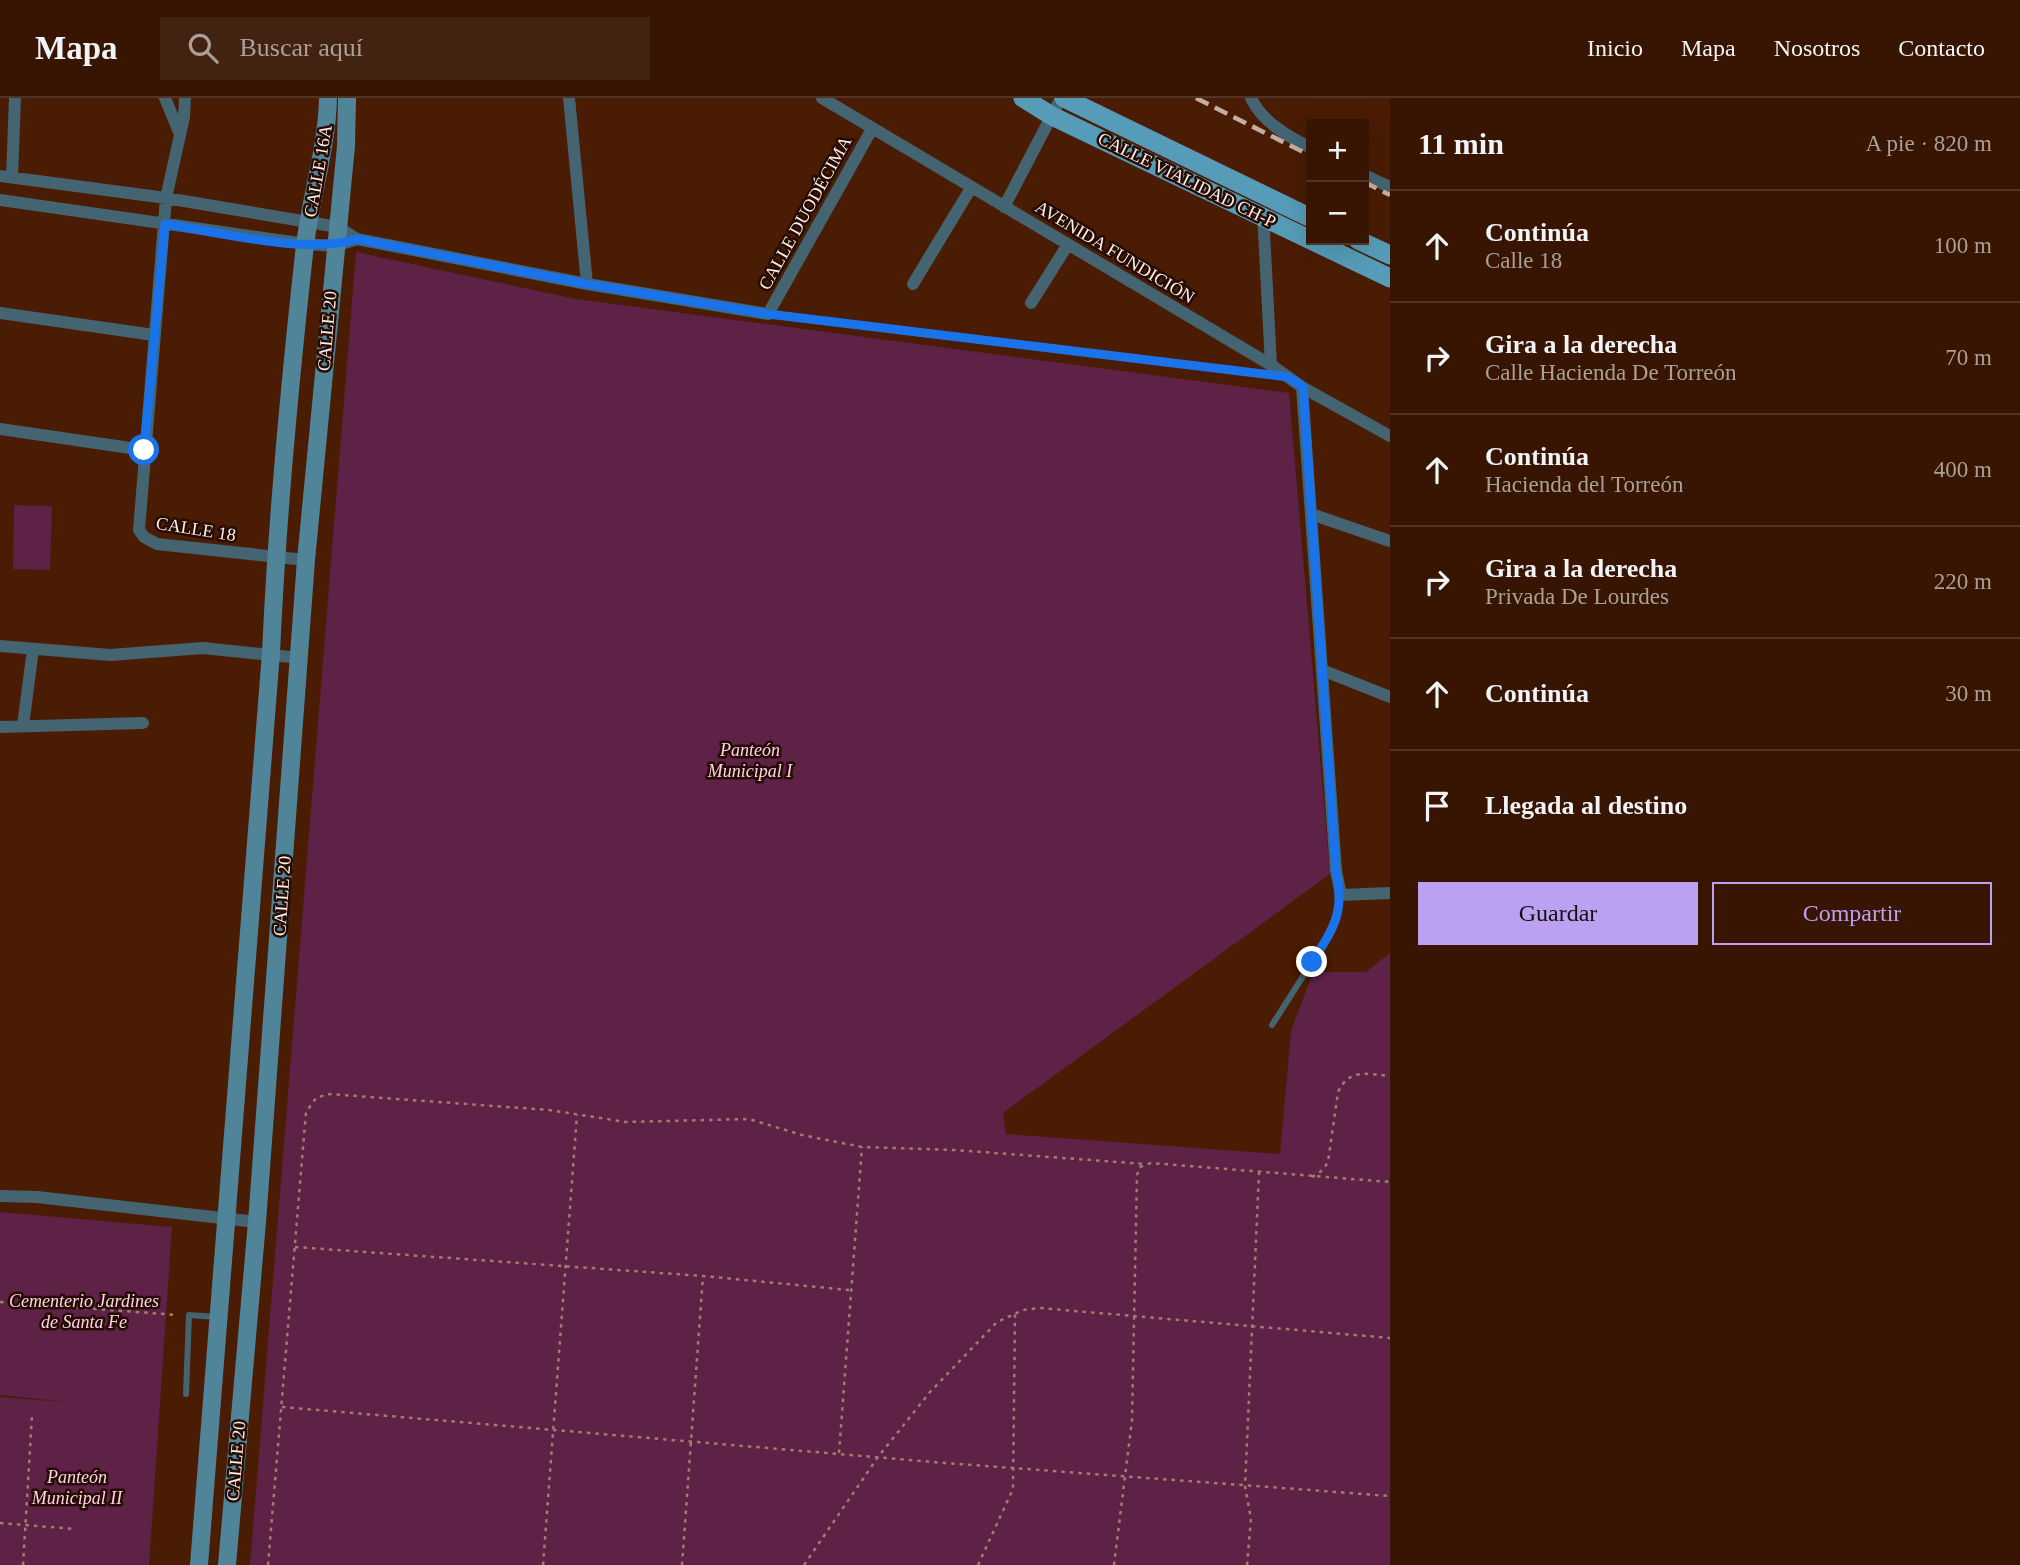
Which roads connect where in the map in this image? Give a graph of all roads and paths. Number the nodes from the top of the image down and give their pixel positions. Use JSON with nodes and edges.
{"nodes":[{"id":1,"x":15,"y":98,"type":"edge"},
{"id":2,"x":165,"y":98,"type":"edge"},
{"id":3,"x":185,"y":98,"type":"edge"},
{"id":4,"x":328,"y":98,"type":"edge"},
{"id":5,"x":347,"y":98,"type":"edge"},
{"id":6,"x":569,"y":98,"type":"edge"},
{"id":7,"x":822,"y":98,"type":"edge"},
{"id":8,"x":1023,"y":98,"type":"edge"},
{"id":9,"x":1063,"y":98,"type":"edge"},
{"id":10,"x":1253,"y":103,"type":"edge"},
{"id":11,"x":1052,"y":116,"type":"junction"},
{"id":12,"x":872,"y":129,"type":"junction"},
{"id":13,"x":178,"y":132,"type":"junction"},
{"id":14,"x":1306,"y":146,"type":"edge"},
{"id":15,"x":6,"y":177,"type":"edge"},
{"id":16,"x":1369,"y":178,"type":"edge"},
{"id":17,"x":1390,"y":187,"type":"edge"},
{"id":18,"x":971,"y":188,"type":"junction"},
{"id":19,"x":1263,"y":195,"type":"junction"},
{"id":20,"x":166,"y":198,"type":"junction"},
{"id":21,"x":0,"y":200,"type":"edge"},
{"id":22,"x":1004,"y":207,"type":"junction"},
{"id":23,"x":1306,"y":216,"type":"edge"},
{"id":24,"x":1263,"y":217,"type":"junction"},
{"id":25,"x":309,"y":222,"type":"junction"},
{"id":26,"x":165,"y":224,"type":"junction"},
{"id":27,"x":338,"y":227,"type":"junction"},
{"id":28,"x":357,"y":239,"type":"junction"},
{"id":29,"x":306,"y":244,"type":"junction"},
{"id":30,"x":1369,"y":245,"type":"edge"},
{"id":31,"x":335,"y":246,"type":"junction"},
{"id":32,"x":1067,"y":246,"type":"junction"},
{"id":33,"x":1390,"y":255,"type":"edge"},
{"id":34,"x":1390,"y":278,"type":"edge"},
{"id":35,"x":587,"y":284,"type":"junction"},
{"id":36,"x":913,"y":284,"type":"dead end"},
{"id":37,"x":1031,"y":303,"type":"dead end"},
{"id":38,"x":0,"y":313,"type":"edge"},
{"id":39,"x":768,"y":314,"type":"junction"},
{"id":40,"x":154,"y":335,"type":"junction"},
{"id":41,"x":1271,"y":365,"type":"junction"},
{"id":42,"x":1288,"y":377,"type":"junction"},
{"id":43,"x":1303,"y":387,"type":"junction"},
{"id":44,"x":290,"y":411,"type":"junction"},
{"id":45,"x":319,"y":415,"type":"junction"},
{"id":46,"x":0,"y":429,"type":"edge"},
{"id":47,"x":1390,"y":436,"type":"edge"},
{"id":48,"x":144,"y":450,"type":"junction"},
{"id":49,"x":1311,"y":514,"type":"junction"},
{"id":50,"x":1390,"y":541,"type":"edge"},
{"id":51,"x":275,"y":558,"type":"junction"},
{"id":52,"x":306,"y":560,"type":"junction"},
{"id":53,"x":0,"y":646,"type":"edge"},
{"id":54,"x":33,"y":649,"type":"junction"},
{"id":55,"x":271,"y":653,"type":"junction"},
{"id":56,"x":300,"y":657,"type":"junction"},
{"id":57,"x":1322,"y":670,"type":"junction"},
{"id":58,"x":1390,"y":697,"type":"edge"},
{"id":59,"x":143,"y":723,"type":"dead end"},
{"id":60,"x":23,"y":726,"type":"junction"},
{"id":61,"x":0,"y":727,"type":"edge"},
{"id":62,"x":1390,"y":893,"type":"edge"},
{"id":63,"x":1341,"y":895,"type":"junction"},
{"id":64,"x":247,"y":945,"type":"junction"},
{"id":65,"x":278,"y":950,"type":"junction"},
{"id":66,"x":1272,"y":1025,"type":"dead end"},
{"id":67,"x":1390,"y":1076,"type":"edge"},
{"id":68,"x":578,"y":1115,"type":"junction"},
{"id":69,"x":862,"y":1147,"type":"junction"},
{"id":70,"x":1144,"y":1164,"type":"junction"},
{"id":71,"x":1259,"y":1173,"type":"junction"},
{"id":72,"x":1312,"y":1177,"type":"junction"},
{"id":73,"x":1390,"y":1182,"type":"edge"},
{"id":74,"x":0,"y":1196,"type":"edge"},
{"id":75,"x":227,"y":1221,"type":"junction"},
{"id":76,"x":257,"y":1222,"type":"junction"},
{"id":77,"x":295,"y":1247,"type":"junction"},
{"id":78,"x":566,"y":1268,"type":"junction"},
{"id":79,"x":703,"y":1276,"type":"junction"},
{"id":80,"x":849,"y":1290,"type":"junction"},
{"id":81,"x":0,"y":1302,"type":"edge"},
{"id":82,"x":1015,"y":1312,"type":"junction"},
{"id":83,"x":189,"y":1315,"type":"junction"},
{"id":84,"x":221,"y":1317,"type":"junction"},
{"id":85,"x":1134,"y":1318,"type":"junction"},
{"id":86,"x":1252,"y":1327,"type":"junction"},
{"id":87,"x":1390,"y":1338,"type":"edge"},
{"id":88,"x":186,"y":1394,"type":"dead end"},
{"id":89,"x":213,"y":1402,"type":"junction"},
{"id":90,"x":241,"y":1405,"type":"junction"},
{"id":91,"x":282,"y":1406,"type":"junction"},
{"id":92,"x":32,"y":1416,"type":"dead end"},
{"id":93,"x":553,"y":1429,"type":"junction"},
{"id":94,"x":693,"y":1441,"type":"junction"},
{"id":95,"x":839,"y":1453,"type":"junction"},
{"id":96,"x":878,"y":1457,"type":"junction"},
{"id":97,"x":1012,"y":1469,"type":"junction"},
{"id":98,"x":1126,"y":1478,"type":"junction"},
{"id":99,"x":1245,"y":1486,"type":"junction"},
{"id":100,"x":1390,"y":1496,"type":"edge"},
{"id":101,"x":0,"y":1523,"type":"edge"},
{"id":102,"x":25,"y":1525,"type":"junction"},
{"id":103,"x":75,"y":1529,"type":"dead end"},
{"id":104,"x":23,"y":1565,"type":"edge"},
{"id":105,"x":199,"y":1565,"type":"edge"},
{"id":106,"x":227,"y":1565,"type":"edge"},
{"id":107,"x":268,"y":1565,"type":"edge"},
{"id":108,"x":543,"y":1565,"type":"edge"},
{"id":109,"x":682,"y":1565,"type":"edge"},
{"id":110,"x":804,"y":1565,"type":"edge"},
{"id":111,"x":978,"y":1565,"type":"edge"},
{"id":112,"x":1114,"y":1565,"type":"edge"},
{"id":113,"x":1247,"y":1565,"type":"edge"}],
"edges":[{"from":1,"to":15,"type":"street"},
{"from":2,"to":13,"type":"street"},
{"from":3,"to":13,"type":"street","name":"CALLE 18"},
{"from":4,"to":25,"type":"main road","name":"CALLE 16A"},
{"from":5,"to":27,"type":"main road","name":"CALLE 16A"},
{"from":6,"to":35,"type":"street"},
{"from":7,"to":12,"type":"street","name":"AVENIDA FUNDICIÓN"},
{"from":8,"to":11,"type":"main road","name":"CALLE VIALIDAD CH-P"},
{"from":9,"to":11,"type":"street"},
{"from":9,"to":19,"type":"main road","name":"CALLE VIALIDAD CH-P"},
{"from":10,"to":14,"type":"street"},
{"from":11,"to":22,"type":"street"},
{"from":11,"to":24,"type":"main road","name":"CALLE VIALIDAD CH-P"},
{"from":12,"to":18,"type":"street","name":"AVENIDA FUNDICIÓN"},
{"from":12,"to":39,"type":"street","name":"CALLE DUODÉCIMA"},
{"from":13,"to":20,"type":"street","name":"CALLE 18"},
{"from":15,"to":20,"type":"street"},
{"from":16,"to":17,"type":"street"},
{"from":18,"to":22,"type":"street","name":"AVENIDA FUNDICIÓN"},
{"from":18,"to":36,"type":"street"},
{"from":19,"to":23,"type":"main road","name":"CALLE VIALIDAD CH-P"},
{"from":19,"to":24,"type":"street"},
{"from":20,"to":25,"type":"street"},
{"from":20,"to":26,"type":"street","name":"CALLE 18"},
{"from":21,"to":26,"type":"street"},
{"from":22,"to":32,"type":"street","name":"AVENIDA FUNDICIÓN"},
{"from":24,"to":34,"type":"main road","name":"CALLE VIALIDAD CH-P"},
{"from":24,"to":41,"type":"street"},
{"from":25,"to":27,"type":"street"},
{"from":25,"to":29,"type":"main road","name":"CALLE 16A"},
{"from":26,"to":29,"type":"street"},
{"from":26,"to":40,"type":"street","name":"CALLE 18"},
{"from":27,"to":28,"type":"street"},
{"from":27,"to":31,"type":"main road","name":"CALLE 20"},
{"from":28,"to":31,"type":"street"},
{"from":28,"to":35,"type":"street"},
{"from":29,"to":31,"type":"street"},
{"from":29,"to":44,"type":"main road","name":"CALLE 20"},
{"from":30,"to":33,"type":"main road"},
{"from":31,"to":45,"type":"main road","name":"CALLE 20"},
{"from":32,"to":37,"type":"street"},
{"from":32,"to":41,"type":"street","name":"AVENIDA FUNDICIÓN"},
{"from":35,"to":39,"type":"street"},
{"from":38,"to":40,"type":"street"},
{"from":39,"to":42,"type":"path"},
{"from":40,"to":48,"type":"street","name":"CALLE 18"},
{"from":41,"to":42,"type":"street","name":"AVENIDA FUNDICIÓN"},
{"from":42,"to":43,"type":"street","name":"AVENIDA FUNDICIÓN"},
{"from":43,"to":47,"type":"street","name":"AVENIDA FUNDICIÓN"},
{"from":43,"to":49,"type":"street"},
{"from":44,"to":45,"type":"main road"},
{"from":44,"to":51,"type":"main road","name":"CALLE 20"},
{"from":45,"to":52,"type":"main road","name":"CALLE 20"},
{"from":46,"to":48,"type":"street"},
{"from":48,"to":51,"type":"street","name":"CALLE 18"},
{"from":49,"to":50,"type":"street"},
{"from":49,"to":57,"type":"street"},
{"from":51,"to":52,"type":"street","name":"CALLE 18"},
{"from":51,"to":55,"type":"main road","name":"CALLE 20"},
{"from":52,"to":56,"type":"main road","name":"CALLE 20"},
{"from":53,"to":54,"type":"street"},
{"from":54,"to":55,"type":"street"},
{"from":54,"to":60,"type":"street"},
{"from":55,"to":56,"type":"street"},
{"from":55,"to":64,"type":"main road","name":"CALLE 20"},
{"from":56,"to":65,"type":"main road","name":"CALLE 20"},
{"from":57,"to":58,"type":"street"},
{"from":57,"to":63,"type":"street"},
{"from":59,"to":60,"type":"street"},
{"from":60,"to":61,"type":"street"},
{"from":62,"to":63,"type":"street"},
{"from":63,"to":66,"type":"lane"},
{"from":64,"to":65,"type":"main road"},
{"from":64,"to":75,"type":"main road","name":"CALLE 20"},
{"from":65,"to":76,"type":"main road","name":"CALLE 20"},
{"from":67,"to":72,"type":"path"},
{"from":68,"to":69,"type":"path"},
{"from":68,"to":77,"type":"path"},
{"from":68,"to":78,"type":"path"},
{"from":69,"to":70,"type":"path"},
{"from":69,"to":80,"type":"path"},
{"from":70,"to":71,"type":"path"},
{"from":70,"to":85,"type":"path"},
{"from":71,"to":72,"type":"path"},
{"from":71,"to":86,"type":"path"},
{"from":72,"to":73,"type":"path"},
{"from":74,"to":75,"type":"street"},
{"from":75,"to":76,"type":"street"},
{"from":75,"to":84,"type":"main road","name":"CALLE 20"},
{"from":76,"to":90,"type":"main road","name":"CALLE 20"},
{"from":77,"to":78,"type":"path"},
{"from":77,"to":91,"type":"path"},
{"from":78,"to":79,"type":"path"},
{"from":78,"to":93,"type":"path"},
{"from":79,"to":80,"type":"path"},
{"from":79,"to":94,"type":"path"},
{"from":80,"to":95,"type":"path"},
{"from":81,"to":83,"type":"path"},
{"from":82,"to":85,"type":"path"},
{"from":82,"to":96,"type":"path"},
{"from":82,"to":97,"type":"path"},
{"from":83,"to":84,"type":"lane"},
{"from":83,"to":88,"type":"lane"},
{"from":84,"to":89,"type":"main road","name":"CALLE 20"},
{"from":85,"to":86,"type":"path"},
{"from":85,"to":98,"type":"path"},
{"from":86,"to":87,"type":"path"},
{"from":86,"to":99,"type":"path"},
{"from":89,"to":90,"type":"main road"},
{"from":89,"to":105,"type":"main road","name":"CALLE 20"},
{"from":90,"to":106,"type":"main road","name":"CALLE 20"},
{"from":91,"to":93,"type":"path"},
{"from":91,"to":107,"type":"path"},
{"from":92,"to":102,"type":"path"},
{"from":93,"to":94,"type":"path"},
{"from":93,"to":108,"type":"path"},
{"from":94,"to":95,"type":"path"},
{"from":94,"to":109,"type":"path"},
{"from":95,"to":96,"type":"path"},
{"from":96,"to":97,"type":"path"},
{"from":96,"to":110,"type":"path"},
{"from":97,"to":98,"type":"path"},
{"from":97,"to":111,"type":"path"},
{"from":98,"to":99,"type":"path"},
{"from":98,"to":112,"type":"path"},
{"from":99,"to":100,"type":"path"},
{"from":99,"to":113,"type":"path"},
{"from":101,"to":102,"type":"path"},
{"from":102,"to":103,"type":"path"},
{"from":102,"to":104,"type":"path"}]}
